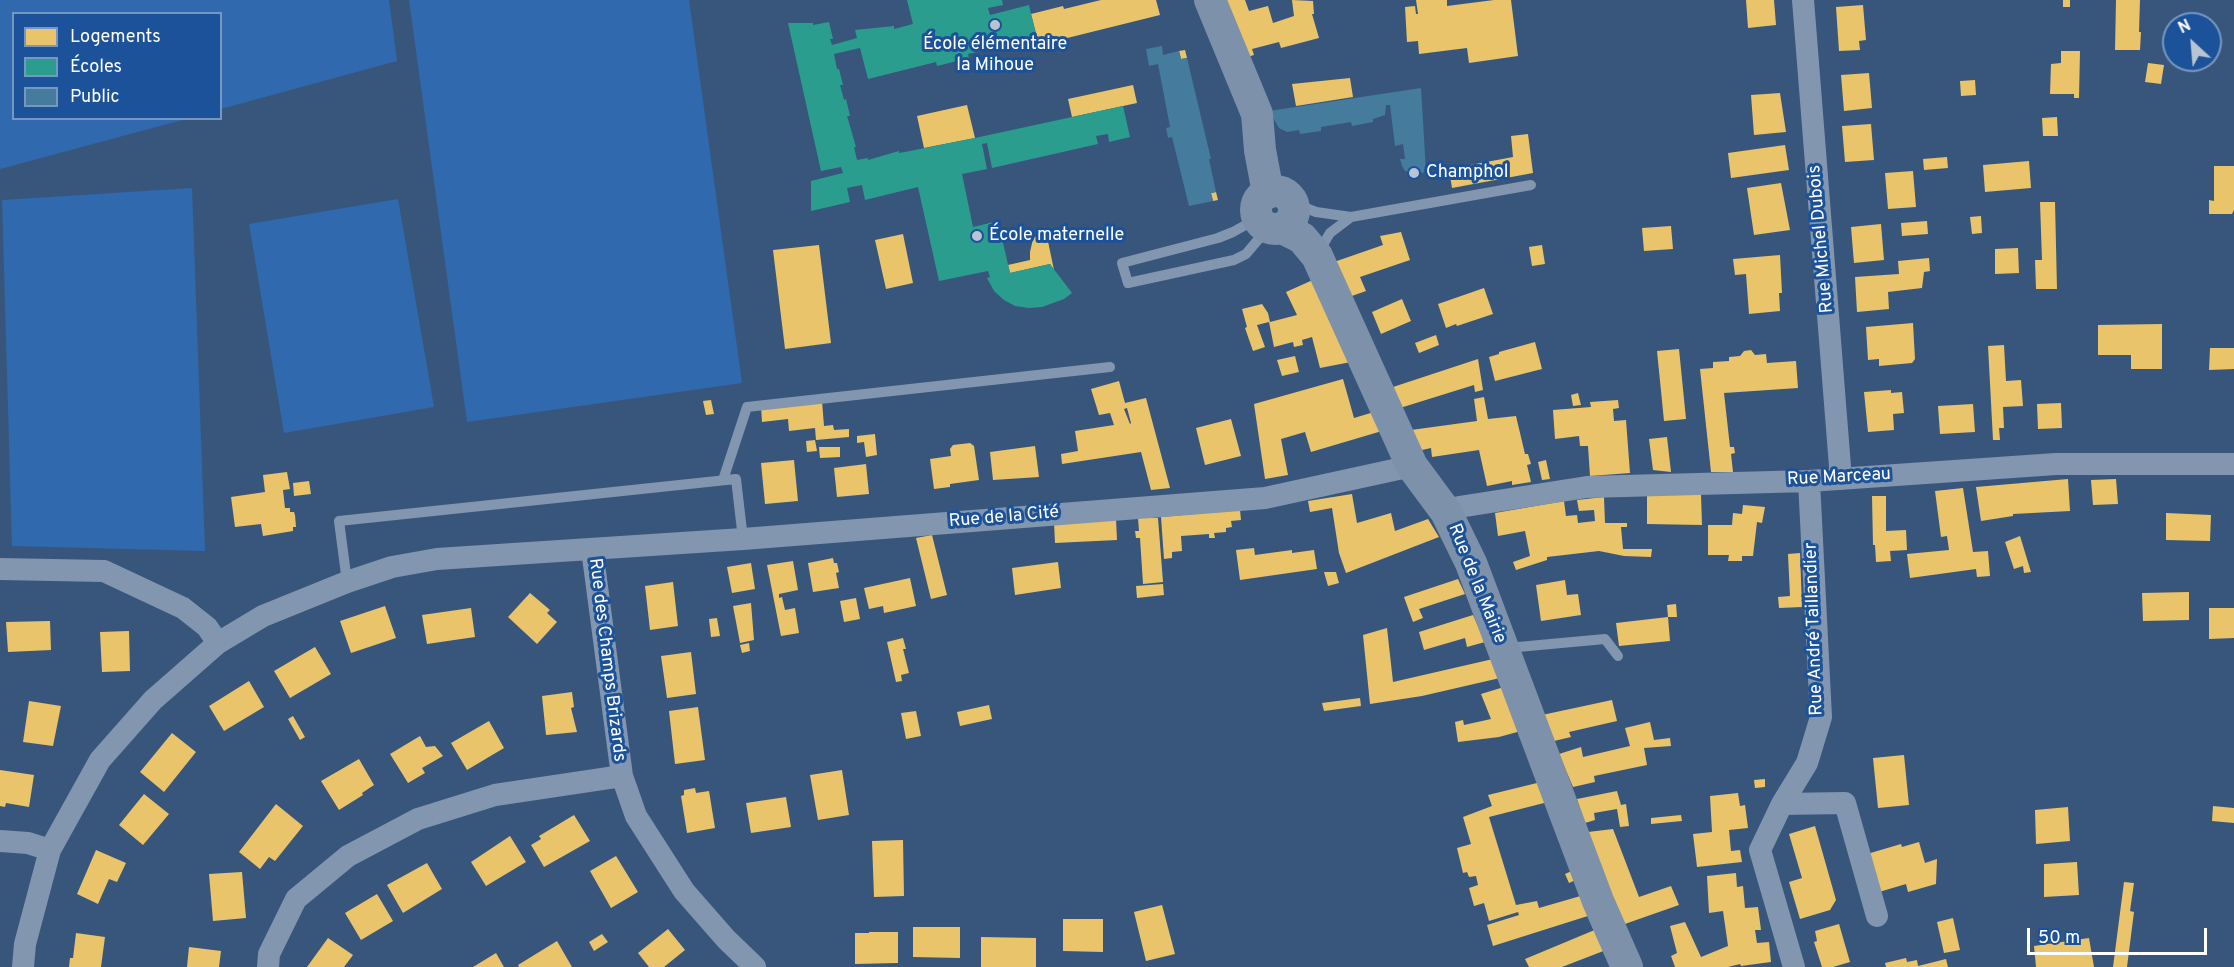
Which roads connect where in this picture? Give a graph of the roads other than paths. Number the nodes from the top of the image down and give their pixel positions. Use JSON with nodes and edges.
{"nodes":[{"id":1,"x":1210,"y":0,"type":"edge"},
{"id":2,"x":1803,"y":0,"type":"edge"},
{"id":3,"x":1531,"y":185,"type":"dead end"},
{"id":4,"x":1274,"y":214,"type":"junction"},
{"id":5,"x":1351,"y":217,"type":"junction"},
{"id":6,"x":1317,"y":256,"type":"junction"},
{"id":7,"x":1110,"y":367,"type":"dead end"},
{"id":8,"x":2234,"y":464,"type":"edge"},
{"id":9,"x":1412,"y":466,"type":"junction"},
{"id":10,"x":1841,"y":479,"type":"junction"},
{"id":11,"x":723,"y":480,"type":"junction"},
{"id":12,"x":1809,"y":481,"type":"junction"},
{"id":13,"x":1446,"y":512,"type":"junction"},
{"id":14,"x":743,"y":539,"type":"junction"},
{"id":15,"x":592,"y":549,"type":"junction"},
{"id":16,"x":0,"y":569,"type":"edge"},
{"id":17,"x":347,"y":582,"type":"junction"},
{"id":18,"x":218,"y":643,"type":"junction"},
{"id":19,"x":1502,"y":648,"type":"junction"},
{"id":20,"x":1618,"y":656,"type":"dead end"},
{"id":21,"x":622,"y":777,"type":"junction"},
{"id":22,"x":1782,"y":804,"type":"junction"},
{"id":23,"x":0,"y":841,"type":"edge"},
{"id":24,"x":51,"y":850,"type":"junction"},
{"id":25,"x":1877,"y":916,"type":"dead end"},
{"id":26,"x":23,"y":967,"type":"edge"},
{"id":27,"x":268,"y":967,"type":"edge"},
{"id":28,"x":755,"y":967,"type":"edge"},
{"id":29,"x":1627,"y":967,"type":"edge"},
{"id":30,"x":1794,"y":967,"type":"edge"}],
"edges":[{"from":1,"to":4,"type":"street"},
{"from":2,"to":10,"type":"street","name":"Rue Michel Dubois"},
{"from":3,"to":5,"type":"lane"},
{"from":4,"to":4,"type":"lane"},
{"from":4,"to":5,"type":"lane"},
{"from":4,"to":6,"type":"street","name":"Rue de la Mairie"},
{"from":5,"to":6,"type":"lane"},
{"from":6,"to":9,"type":"street","name":"Rue de la Mairie"},
{"from":7,"to":11,"type":"lane"},
{"from":8,"to":10,"type":"street","name":"Rue Marceau"},
{"from":9,"to":13,"type":"street","name":"Rue de la Mairie"},
{"from":9,"to":14,"type":"street","name":"Rue de la Cité"},
{"from":10,"to":12,"type":"street","name":"Rue Marceau"},
{"from":11,"to":14,"type":"lane"},
{"from":11,"to":17,"type":"lane"},
{"from":12,"to":13,"type":"street","name":"Rue Marceau"},
{"from":12,"to":22,"type":"street","name":"Rue André Taillandier"},
{"from":13,"to":19,"type":"street","name":"Rue de la Mairie"},
{"from":14,"to":15,"type":"street","name":"Rue de la Cité"},
{"from":15,"to":17,"type":"street","name":"Rue des Champs Brizards"},
{"from":15,"to":21,"type":"street","name":"Rue des Champs Brizards"},
{"from":16,"to":18,"type":"street"},
{"from":17,"to":18,"type":"street","name":"Rue des Champs Brizards"},
{"from":18,"to":24,"type":"street","name":"Rue des Champs Brizards"},
{"from":19,"to":20,"type":"lane"},
{"from":19,"to":29,"type":"street","name":"Rue de la Mairie"},
{"from":21,"to":27,"type":"street"},
{"from":21,"to":28,"type":"street","name":"Rue des Champs Brizards"},
{"from":22,"to":25,"type":"street"},
{"from":22,"to":30,"type":"street","name":"Rue André Taillandier"},
{"from":23,"to":24,"type":"street"},
{"from":24,"to":26,"type":"street","name":"Rue des Champs Brizards"}]}
